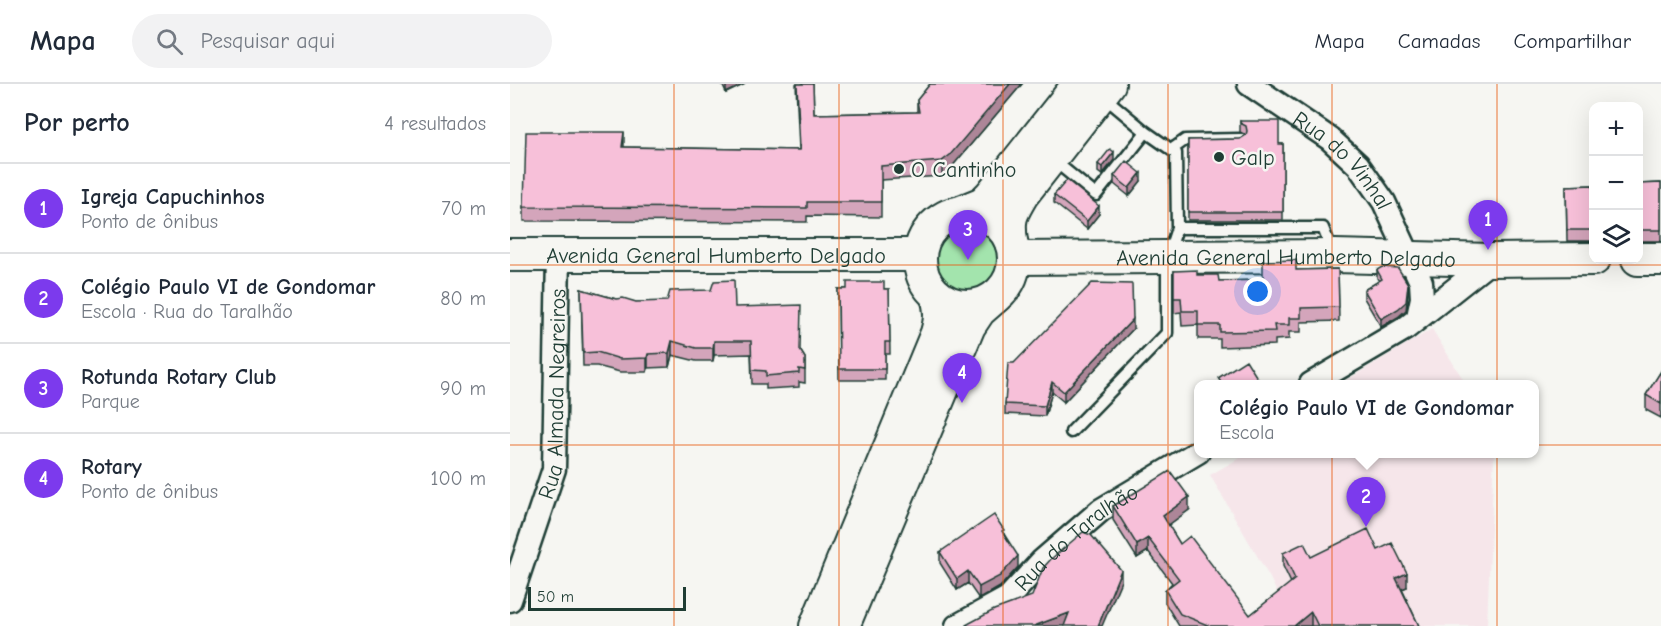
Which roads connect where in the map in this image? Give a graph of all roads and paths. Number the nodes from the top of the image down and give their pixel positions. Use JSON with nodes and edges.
{"nodes":[{"id":1,"x":1249,"y":84,"type":"edge"},
{"id":2,"x":1096,"y":88,"type":"edge"},
{"id":3,"x":1146,"y":132,"type":"junction"},
{"id":4,"x":1240,"y":139,"type":"edge"},
{"id":5,"x":1171,"y":150,"type":"junction"},
{"id":6,"x":1051,"y":158,"type":"junction"},
{"id":7,"x":961,"y":212,"type":"junction"},
{"id":8,"x":1177,"y":228,"type":"junction"},
{"id":9,"x":1013,"y":250,"type":"junction"},
{"id":10,"x":510,"y":255,"type":"edge"},
{"id":11,"x":558,"y":255,"type":"junction"},
{"id":12,"x":920,"y":255,"type":"junction"},
{"id":13,"x":1335,"y":256,"type":"junction"},
{"id":14,"x":1411,"y":257,"type":"junction"},
{"id":15,"x":1167,"y":258,"type":"junction"},
{"id":16,"x":1589,"y":259,"type":"edge"},
{"id":17,"x":1643,"y":259,"type":"edge"},
{"id":18,"x":1661,"y":259,"type":"edge"},
{"id":19,"x":1492,"y":260,"type":"junction"},
{"id":20,"x":938,"y":296,"type":"junction"},
{"id":21,"x":995,"y":297,"type":"junction"},
{"id":22,"x":1418,"y":317,"type":"junction"},
{"id":23,"x":1318,"y":380,"type":"edge"},
{"id":24,"x":1071,"y":432,"type":"dead end"},
{"id":25,"x":1194,"y":454,"type":"edge"},
{"id":26,"x":510,"y":600,"type":"edge"},
{"id":27,"x":816,"y":626,"type":"edge"},
{"id":28,"x":843,"y":626,"type":"edge"},
{"id":29,"x":957,"y":626,"type":"edge"}],
"edges":[{"from":1,"to":14,"type":"street","name":"Rua do Vinhal"},
{"from":2,"to":3,"type":"lane"},
{"from":2,"to":6,"type":"main road"},
{"from":2,"to":7,"type":"main road"},
{"from":3,"to":5,"type":"lane"},
{"from":3,"to":6,"type":"lane"},
{"from":4,"to":5,"type":"lane"},
{"from":5,"to":8,"type":"lane"},
{"from":6,"to":9,"type":"main road"},
{"from":7,"to":9,"type":"main road"},
{"from":7,"to":12,"type":"main road"},
{"from":8,"to":13,"type":"lane"},
{"from":8,"to":15,"type":"lane"},
{"from":9,"to":15,"type":"main road","name":"Avenida General Humberto Delgado"},
{"from":9,"to":21,"type":"main road"},
{"from":10,"to":11,"type":"main road","name":"Avenida General Humberto Delgado"},
{"from":11,"to":12,"type":"main road","name":"Avenida General Humberto Delgado"},
{"from":11,"to":26,"type":"street","name":"Rua Almada Negreiros"},
{"from":12,"to":20,"type":"main road"},
{"from":13,"to":14,"type":"main road","name":"Avenida General Humberto Delgado"},
{"from":13,"to":15,"type":"main road","name":"Avenida General Humberto Delgado"},
{"from":14,"to":19,"type":"main road","name":"Avenida General Humberto Delgado"},
{"from":14,"to":22,"type":"street"},
{"from":15,"to":24,"type":"lane"},
{"from":16,"to":19,"type":"main road","name":"Avenida General Humberto Delgado"},
{"from":17,"to":18,"type":"main road"},
{"from":19,"to":22,"type":"street"},
{"from":20,"to":21,"type":"main road"},
{"from":20,"to":27,"type":"main road"},
{"from":21,"to":28,"type":"main road"},
{"from":22,"to":23,"type":"street"},
{"from":25,"to":29,"type":"street","name":"Rua do Taralhão"}]}
